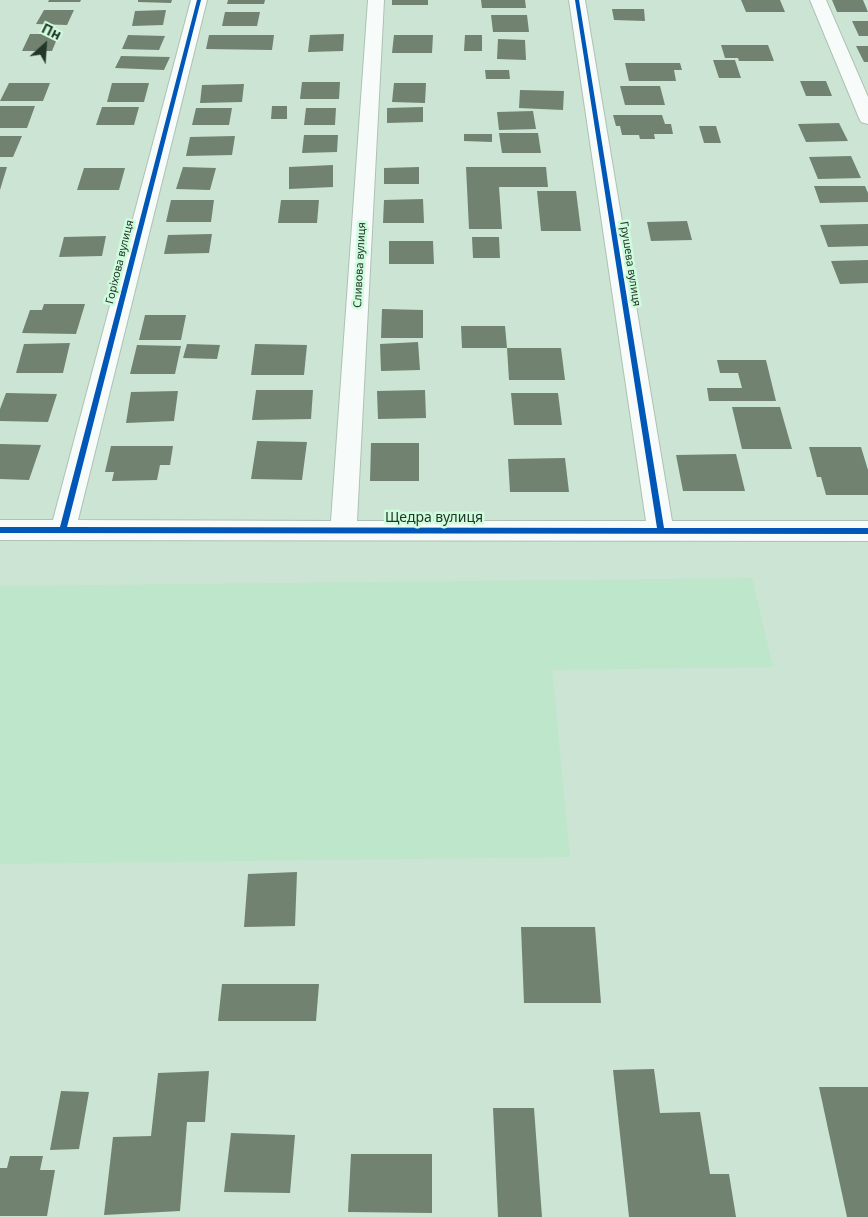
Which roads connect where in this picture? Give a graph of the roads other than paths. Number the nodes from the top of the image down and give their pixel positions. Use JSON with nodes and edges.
{"nodes":[{"id":1,"x":199,"y":0,"type":"edge"},
{"id":2,"x":376,"y":0,"type":"edge"},
{"id":3,"x":577,"y":0,"type":"edge"},
{"id":4,"x":818,"y":0,"type":"edge"},
{"id":5,"x":868,"y":118,"type":"edge"},
{"id":6,"x":0,"y":530,"type":"edge"},
{"id":7,"x":63,"y":530,"type":"junction"},
{"id":8,"x":343,"y":531,"type":"junction"},
{"id":9,"x":661,"y":531,"type":"junction"},
{"id":10,"x":868,"y":531,"type":"edge"}],
"edges":[{"from":1,"to":7,"type":"street","name":"Горіхова вулиця"},
{"from":2,"to":8,"type":"street","name":"Сливова вулиця"},
{"from":3,"to":9,"type":"street","name":"Грушева вулиця"},
{"from":4,"to":5,"type":"street"},
{"from":6,"to":7,"type":"street","name":"Щедра вулиця"},
{"from":7,"to":8,"type":"street","name":"Щедра вулиця"},
{"from":8,"to":9,"type":"street","name":"Щедра вулиця"},
{"from":9,"to":10,"type":"street","name":"Щедра вулиця"}]}
